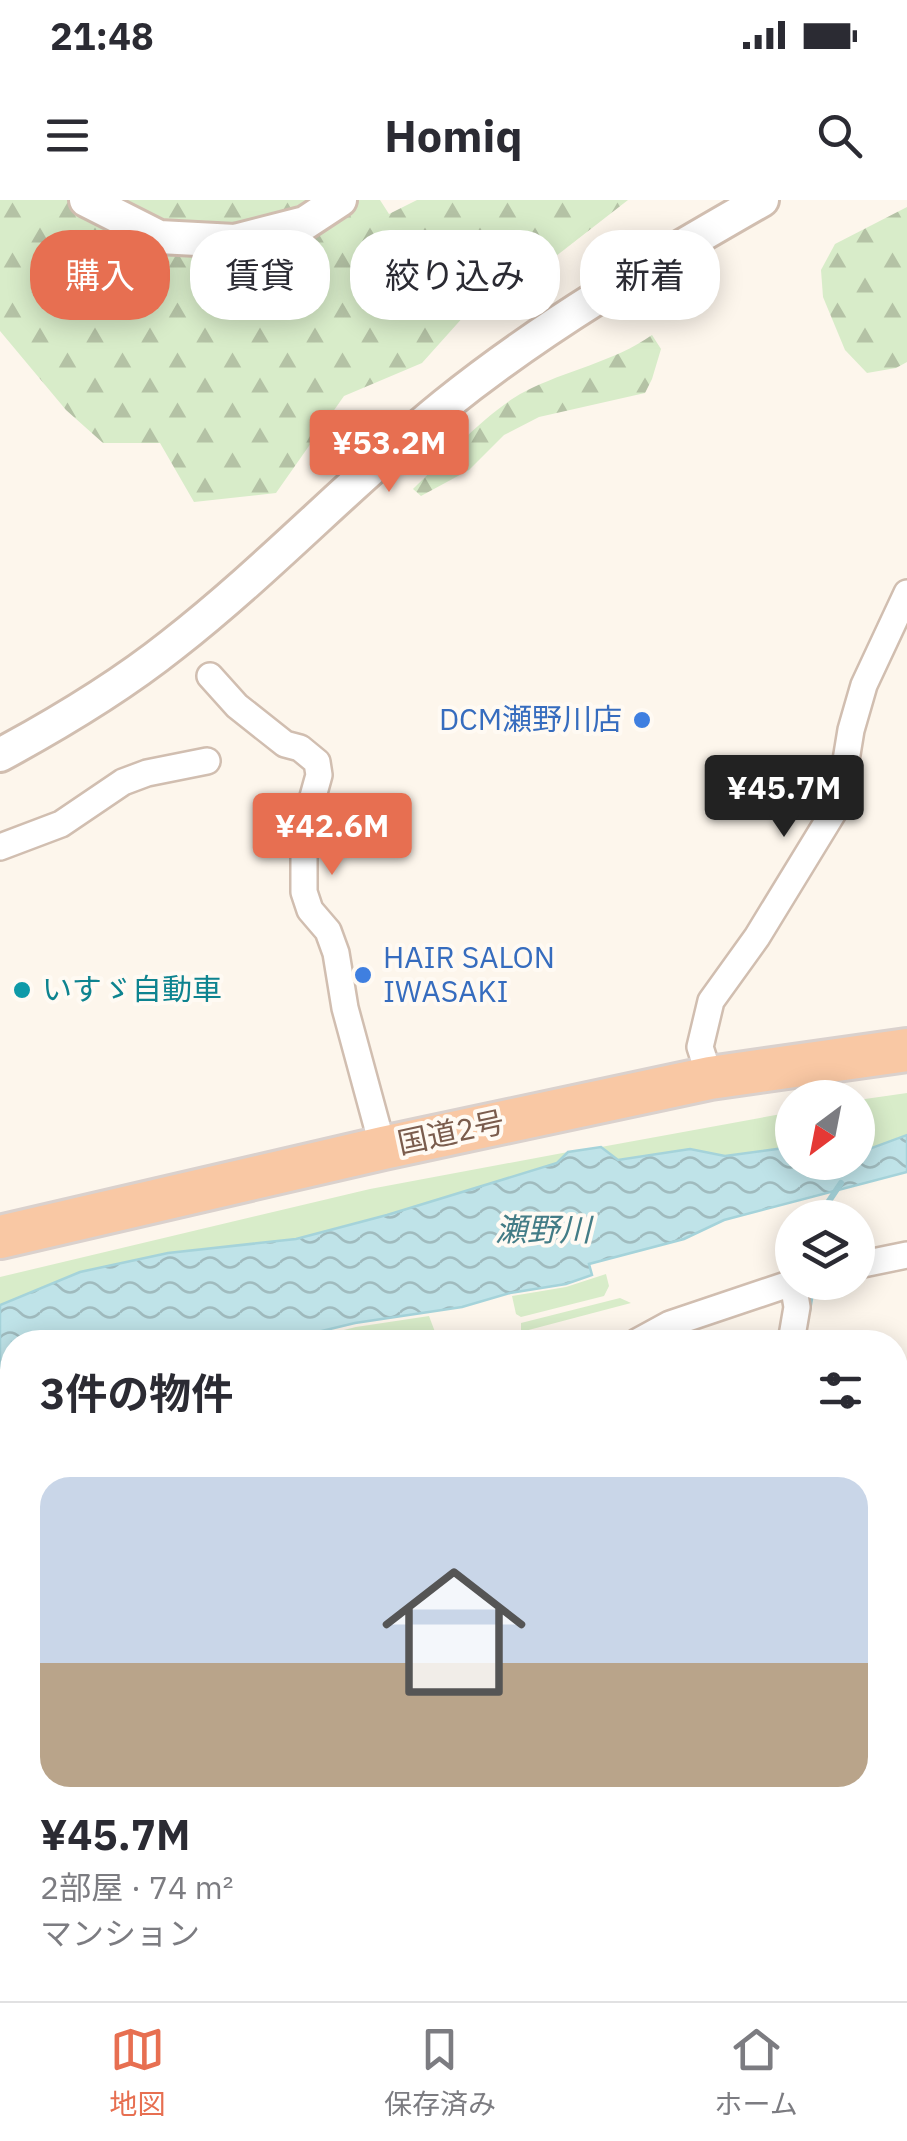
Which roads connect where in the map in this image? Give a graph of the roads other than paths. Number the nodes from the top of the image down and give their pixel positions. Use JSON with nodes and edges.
{"nodes":[{"id":1,"x":86,"y":200,"type":"edge"},
{"id":2,"x":340,"y":200,"type":"edge"},
{"id":3,"x":762,"y":200,"type":"edge"},
{"id":4,"x":906,"y":599,"type":"edge"},
{"id":5,"x":210,"y":676,"type":"dead end"},
{"id":6,"x":0,"y":754,"type":"edge"},
{"id":7,"x":207,"y":761,"type":"dead end"},
{"id":8,"x":0,"y":847,"type":"edge"},
{"id":9,"x":907,"y":1050,"type":"edge"},
{"id":10,"x":710,"y":1078,"type":"junction"},
{"id":11,"x":382,"y":1148,"type":"junction"},
{"id":12,"x":0,"y":1238,"type":"edge"},
{"id":13,"x":907,"y":1256,"type":"edge"},
{"id":14,"x":875,"y":1262,"type":"edge"},
{"id":15,"x":775,"y":1289,"type":"edge"},
{"id":16,"x":796,"y":1300,"type":"edge"},
{"id":17,"x":659,"y":1330,"type":"edge"},
{"id":18,"x":792,"y":1330,"type":"edge"}],
"edges":[{"from":1,"to":2,"type":"street"},
{"from":3,"to":6,"type":"street"},
{"from":4,"to":10,"type":"street"},
{"from":5,"to":11,"type":"street"},
{"from":7,"to":8,"type":"street"},
{"from":9,"to":10,"type":"highway","name":"国道2号"},
{"from":10,"to":11,"type":"highway","name":"国道2号"},
{"from":11,"to":12,"type":"highway","name":"国道2号"},
{"from":13,"to":14,"type":"street"},
{"from":15,"to":17,"type":"street"},
{"from":16,"to":18,"type":"street"}]}
